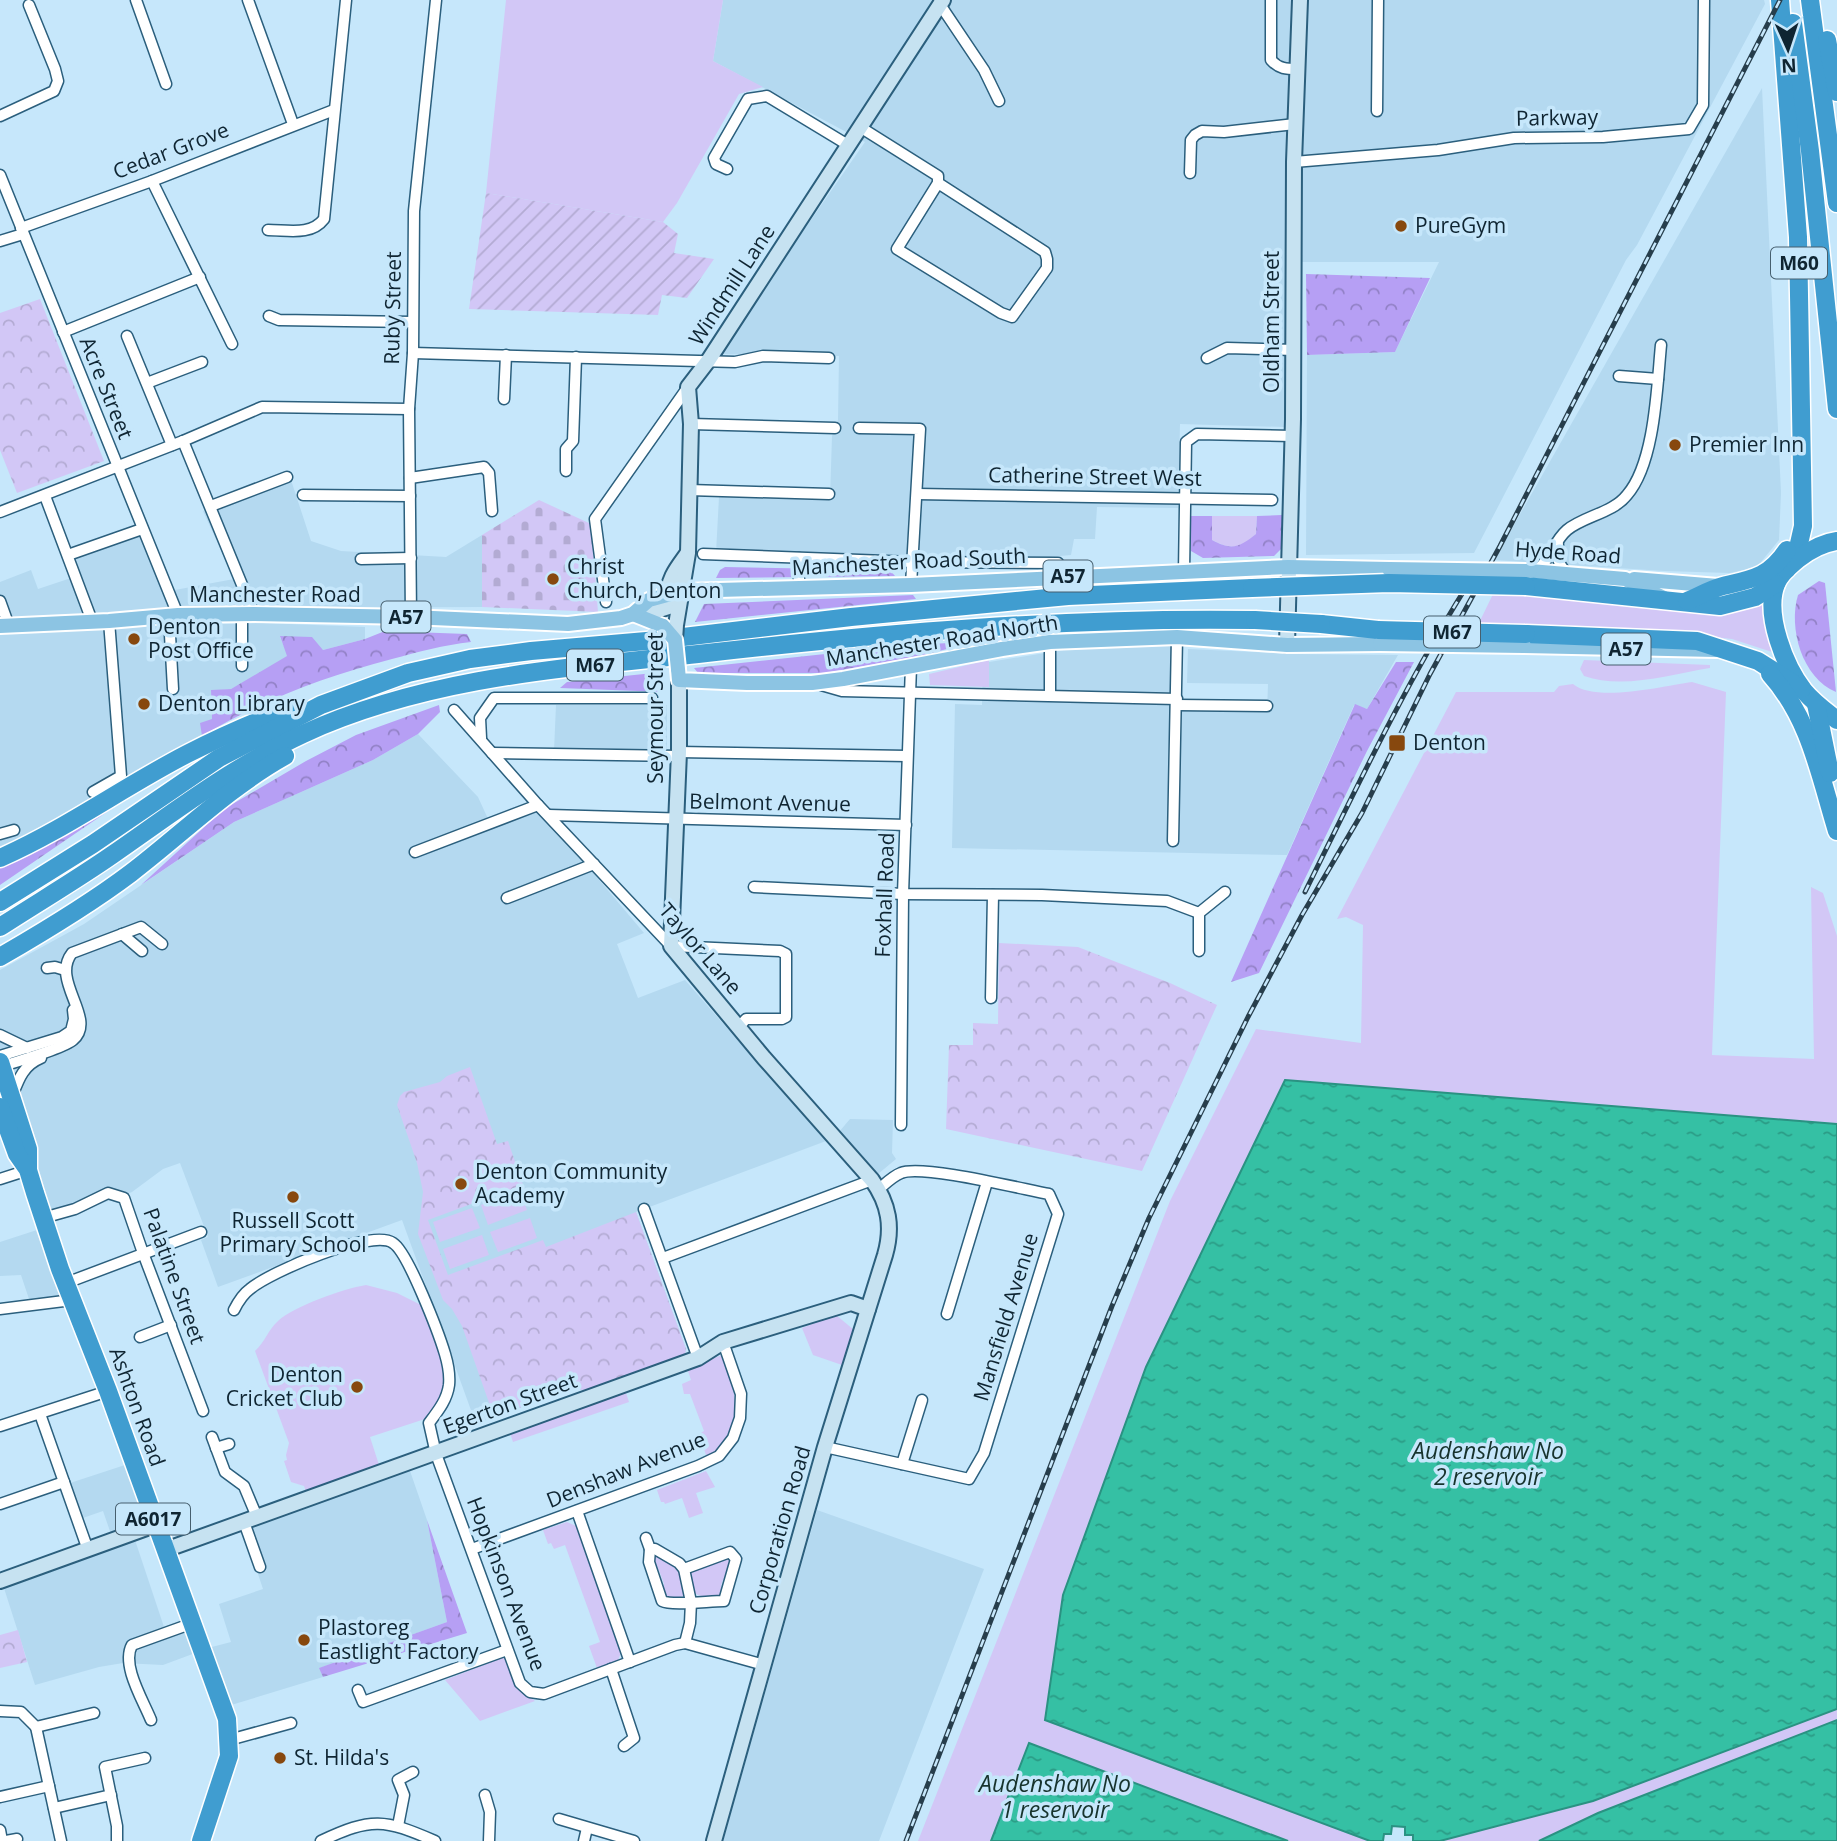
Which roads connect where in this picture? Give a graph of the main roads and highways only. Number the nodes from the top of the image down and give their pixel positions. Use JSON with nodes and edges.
{"nodes":[{"id":1,"x":1780,"y":0,"type":"edge"},
{"id":2,"x":1789,"y":0,"type":"edge"},
{"id":3,"x":1812,"y":0,"type":"edge"},
{"id":4,"x":1837,"y":92,"type":"edge"},
{"id":5,"x":1837,"y":203,"type":"edge"},
{"id":6,"x":1837,"y":408,"type":"edge"},
{"id":7,"x":1798,"y":526,"type":"junction"},
{"id":8,"x":1836,"y":541,"type":"edge"},
{"id":9,"x":1389,"y":569,"type":"joint"},
{"id":10,"x":1787,"y":569,"type":"junction"},
{"id":11,"x":1530,"y":576,"type":"junction"},
{"id":12,"x":1625,"y":579,"type":"junction"},
{"id":13,"x":1776,"y":584,"type":"junction"},
{"id":14,"x":1722,"y":586,"type":"junction"},
{"id":15,"x":677,"y":596,"type":"joint"},
{"id":16,"x":1677,"y":602,"type":"junction"},
{"id":17,"x":636,"y":615,"type":"junction"},
{"id":18,"x":4,"y":626,"type":"edge"},
{"id":19,"x":1525,"y":640,"type":"junction"},
{"id":20,"x":1758,"y":661,"type":"junction"},
{"id":21,"x":679,"y":674,"type":"joint"},
{"id":22,"x":384,"y":681,"type":"junction"},
{"id":23,"x":1802,"y":689,"type":"junction"},
{"id":24,"x":1816,"y":704,"type":"junction"},
{"id":25,"x":377,"y":705,"type":"junction"},
{"id":26,"x":1837,"y":720,"type":"edge"},
{"id":27,"x":1837,"y":807,"type":"edge"},
{"id":28,"x":1837,"y":831,"type":"edge"},
{"id":29,"x":0,"y":858,"type":"edge"},
{"id":30,"x":0,"y":902,"type":"edge"},
{"id":31,"x":0,"y":926,"type":"edge"},
{"id":32,"x":0,"y":957,"type":"edge"},
{"id":33,"x":0,"y":1062,"type":"edge"},
{"id":34,"x":3,"y":1105,"type":"edge"},
{"id":35,"x":201,"y":1841,"type":"edge"}],
"edges":[{"from":1,"to":7,"type":"highway","number":"M60"},
{"from":2,"to":6,"type":"highway","number":"M60"},
{"from":3,"to":4,"type":"highway"},
{"from":3,"to":5,"type":"highway"},
{"from":7,"to":10,"type":"highway"},
{"from":7,"to":14,"type":"highway","number":"A57"},
{"from":8,"to":10,"type":"highway"},
{"from":9,"to":11,"type":"main road","name":"Hyde Road","number":"A57","bridge":true},
{"from":9,"to":15,"type":"main road","name":"Manchester Road South","number":"A57"},
{"from":10,"to":13,"type":"highway"},
{"from":11,"to":12,"type":"main road","name":"Hyde Road","number":"A57"},
{"from":11,"to":16,"type":"highway","number":"M67"},
{"from":11,"to":22,"type":"highway","number":"M67","bridge":true},
{"from":12,"to":14,"type":"main road","number":"A57"},
{"from":12,"to":16,"type":"main road","name":"Hyde Road","number":"A57"},
{"from":13,"to":16,"type":"highway","name":"Hyde Road","number":"A57"},
{"from":13,"to":23,"type":"highway"},
{"from":14,"to":16,"type":"highway","number":"A57"},
{"from":15,"to":17,"type":"main road","name":"Manchester Road","number":"A57"},
{"from":17,"to":18,"type":"main road","name":"Manchester Road","number":"A57"},
{"from":17,"to":21,"type":"main road","name":"Seymour Street","bridge":true},
{"from":19,"to":20,"type":"highway","number":"M67"},
{"from":19,"to":21,"type":"main road","name":"Manchester Road North","bridge":true},
{"from":19,"to":25,"type":"highway","number":"M67","bridge":true},
{"from":20,"to":23,"type":"highway"},
{"from":20,"to":28,"type":"highway"},
{"from":22,"to":29,"type":"highway","number":"M67"},
{"from":22,"to":30,"type":"highway","number":"M67"},
{"from":23,"to":24,"type":"highway"},
{"from":24,"to":26,"type":"highway"},
{"from":24,"to":27,"type":"highway"},
{"from":25,"to":31,"type":"highway","number":"M67"},
{"from":25,"to":32,"type":"highway","number":"M67"},
{"from":33,"to":34,"type":"highway","name":"Ashton Road","number":"A6017"},
{"from":34,"to":35,"type":"highway","name":"Ashton Road","number":"A6017"}]}
